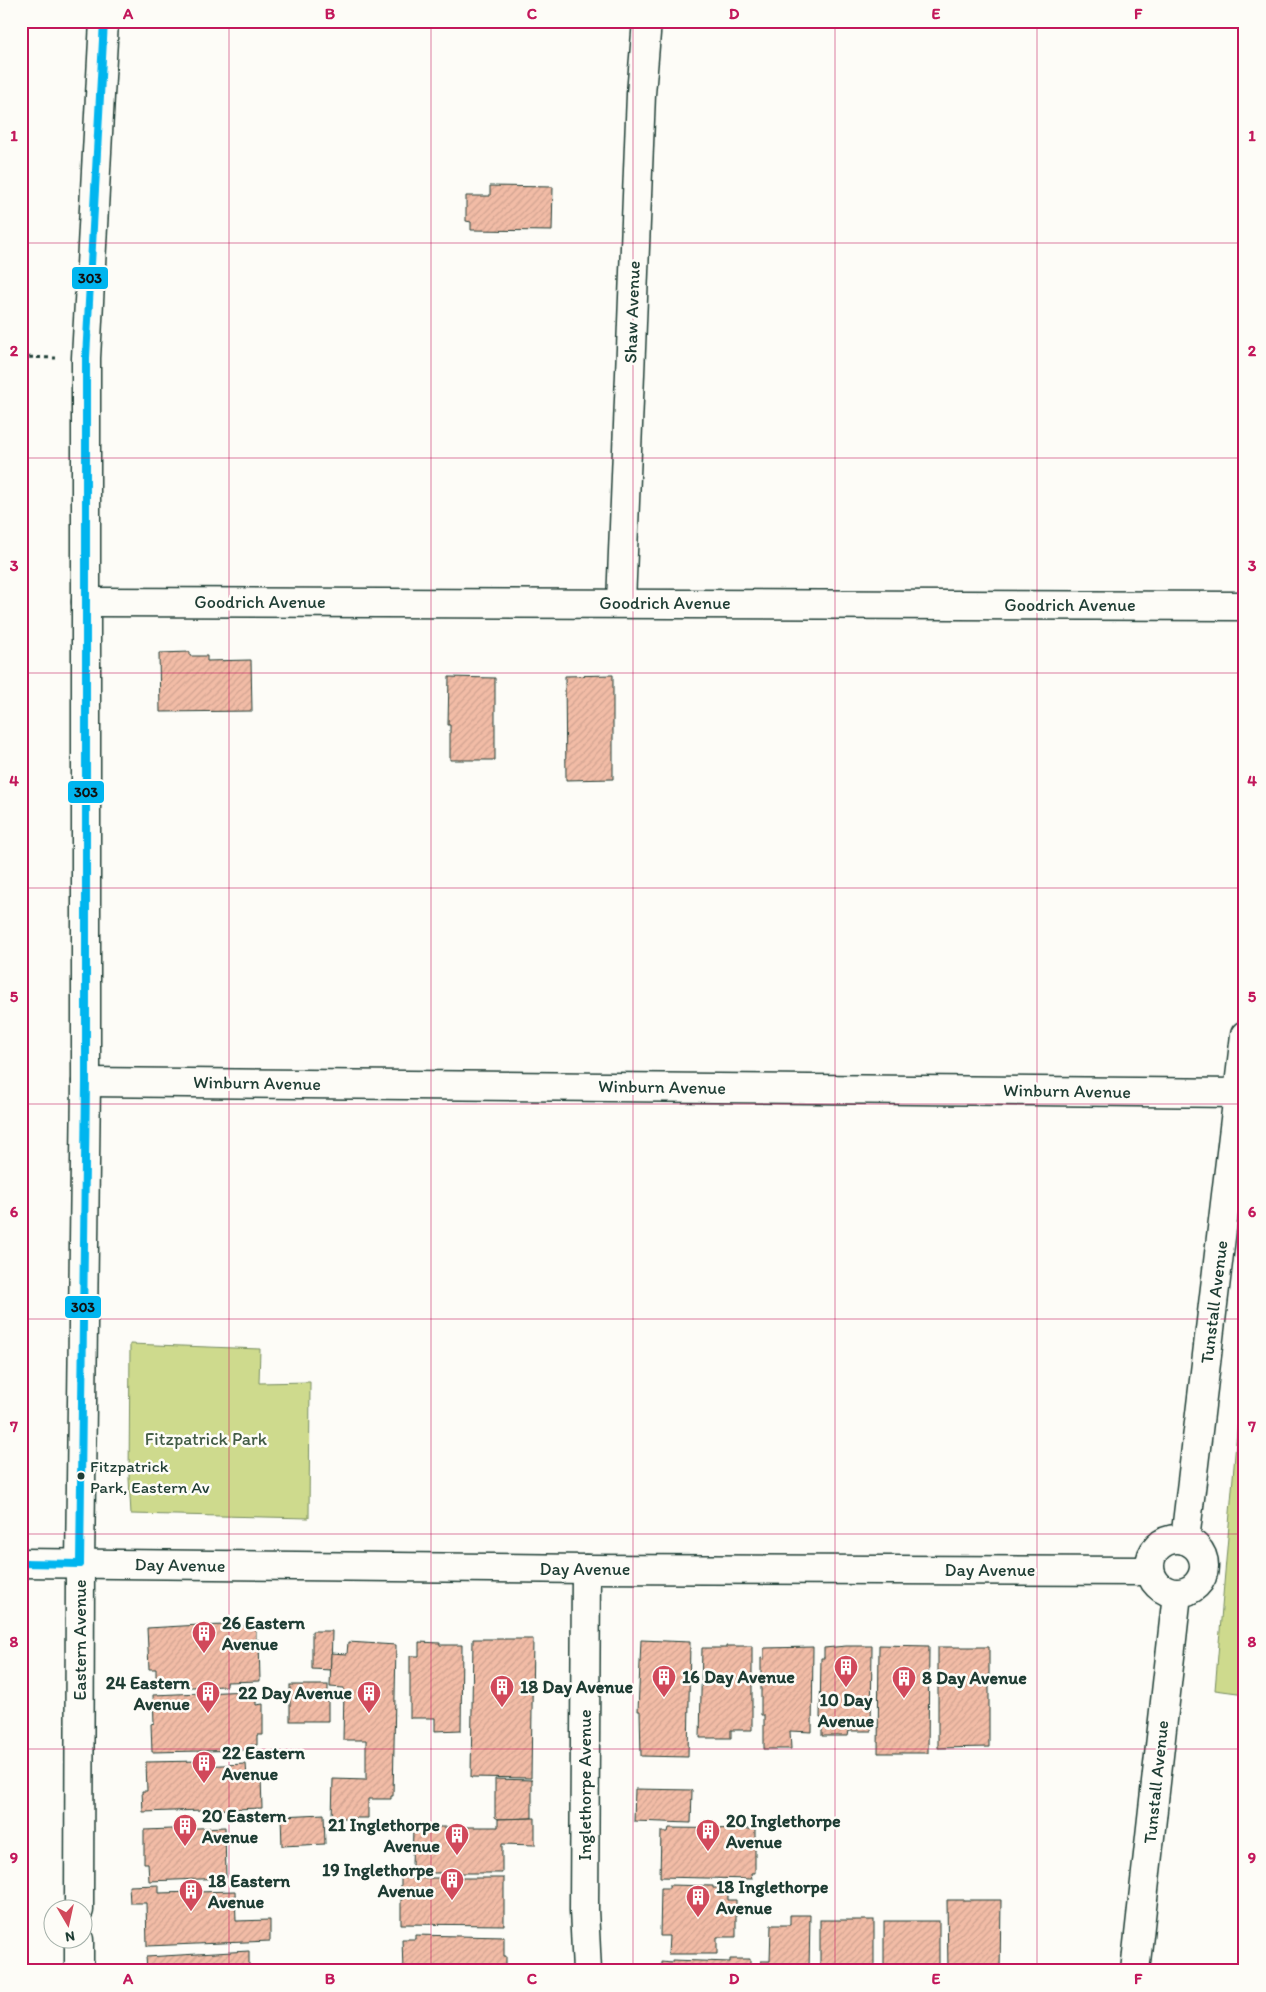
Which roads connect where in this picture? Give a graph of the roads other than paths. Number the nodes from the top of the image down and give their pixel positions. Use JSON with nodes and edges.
{"nodes":[{"id":1,"x":104,"y":21,"type":"edge"},
{"id":2,"x":647,"y":21,"type":"edge"},
{"id":3,"x":86,"y":602,"type":"junction"},
{"id":4,"x":621,"y":603,"type":"junction"},
{"id":5,"x":1245,"y":606,"type":"edge"},
{"id":6,"x":1245,"y":1034,"type":"edge"},
{"id":7,"x":86,"y":1082,"type":"junction"},
{"id":8,"x":1238,"y":1093,"type":"junction"},
{"id":9,"x":1185,"y":1540,"type":"junction"},
{"id":10,"x":21,"y":1563,"type":"edge"},
{"id":11,"x":80,"y":1564,"type":"junction"},
{"id":12,"x":586,"y":1569,"type":"junction"},
{"id":13,"x":1149,"y":1571,"type":"junction"},
{"id":14,"x":1177,"y":1594,"type":"junction"},
{"id":15,"x":79,"y":1900,"type":"edge"},
{"id":16,"x":79,"y":1950,"type":"edge"},
{"id":17,"x":78,"y":1971,"type":"edge"},
{"id":18,"x":587,"y":1971,"type":"edge"},
{"id":19,"x":1135,"y":1971,"type":"edge"}],
"edges":[{"from":1,"to":3,"type":"street","name":"Eastern Avenue"},
{"from":2,"to":4,"type":"street","name":"Shaw Avenue"},
{"from":3,"to":4,"type":"street","name":"Goodrich Avenue"},
{"from":3,"to":7,"type":"street","name":"Eastern Avenue"},
{"from":4,"to":5,"type":"street","name":"Goodrich Avenue"},
{"from":6,"to":8,"type":"street","name":"Tunstall Avenue"},
{"from":7,"to":8,"type":"street","name":"Winburn Avenue"},
{"from":7,"to":11,"type":"street","name":"Eastern Avenue"},
{"from":8,"to":9,"type":"street","name":"Tunstall Avenue"},
{"from":9,"to":13,"type":"street"},
{"from":9,"to":14,"type":"street"},
{"from":10,"to":11,"type":"street","name":"Day Avenue"},
{"from":11,"to":12,"type":"street","name":"Day Avenue"},
{"from":11,"to":15,"type":"street","name":"Eastern Avenue"},
{"from":12,"to":13,"type":"street","name":"Day Avenue"},
{"from":12,"to":18,"type":"street","name":"Inglethorpe Avenue"},
{"from":13,"to":14,"type":"street"},
{"from":14,"to":19,"type":"street","name":"Tunstall Avenue"},
{"from":16,"to":17,"type":"street"}]}
